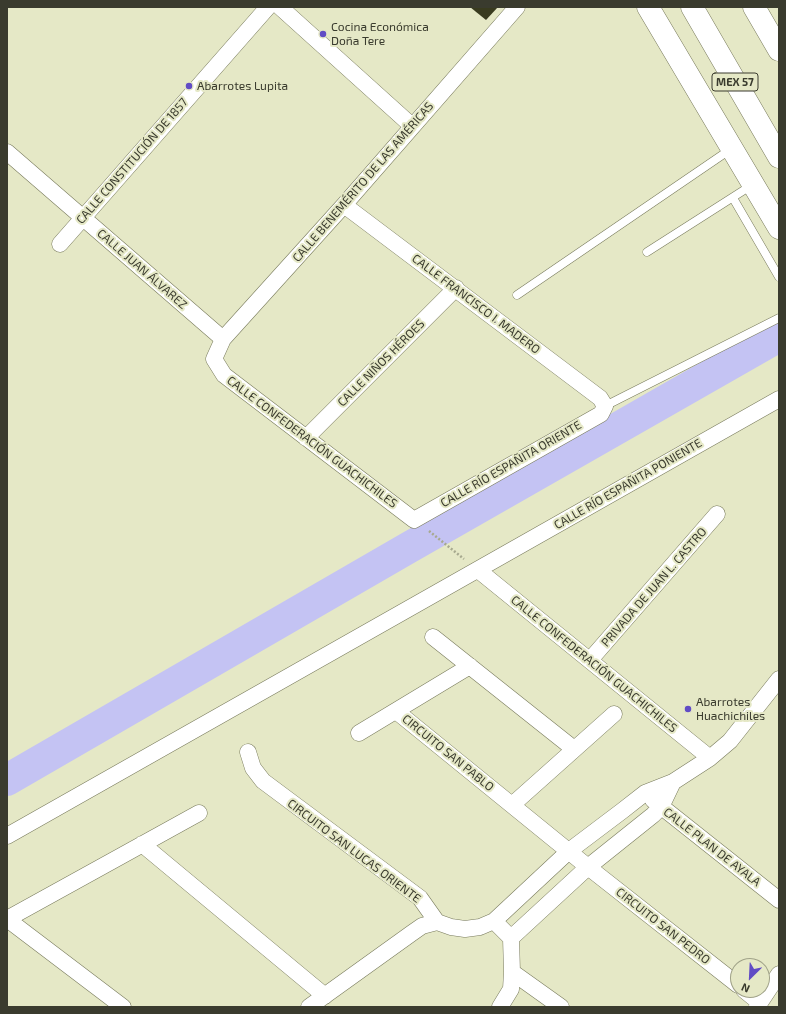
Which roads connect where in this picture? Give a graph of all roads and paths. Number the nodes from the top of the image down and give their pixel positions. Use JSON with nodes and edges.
{"nodes":[{"id":1,"x":268,"y":7,"type":"edge"},
{"id":2,"x":280,"y":7,"type":"edge"},
{"id":3,"x":517,"y":7,"type":"edge"},
{"id":4,"x":648,"y":7,"type":"edge"},
{"id":5,"x":692,"y":7,"type":"edge"},
{"id":6,"x":754,"y":7,"type":"edge"},
{"id":7,"x":779,"y":50,"type":"edge"},
{"id":8,"x":412,"y":126,"type":"junction"},
{"id":9,"x":732,"y":148,"type":"junction"},
{"id":10,"x":7,"y":152,"type":"edge"},
{"id":11,"x":779,"y":157,"type":"edge"},
{"id":12,"x":753,"y":184,"type":"junction"},
{"id":13,"x":732,"y":198,"type":"junction"},
{"id":14,"x":344,"y":205,"type":"junction"},
{"id":15,"x":82,"y":217,"type":"junction"},
{"id":16,"x":779,"y":228,"type":"edge"},
{"id":17,"x":60,"y":244,"type":"dead end"},
{"id":18,"x":647,"y":252,"type":"dead end"},
{"id":19,"x":779,"y":277,"type":"edge"},
{"id":20,"x":456,"y":288,"type":"junction"},
{"id":21,"x":517,"y":295,"type":"dead end"},
{"id":22,"x":779,"y":318,"type":"edge"},
{"id":23,"x":223,"y":338,"type":"junction"},
{"id":24,"x":214,"y":359,"type":"joint"},
{"id":25,"x":779,"y":398,"type":"edge"},
{"id":26,"x":605,"y":406,"type":"junction"},
{"id":27,"x":306,"y":438,"type":"junction"},
{"id":28,"x":717,"y":514,"type":"dead end"},
{"id":29,"x":414,"y":520,"type":"joint"},
{"id":30,"x":428,"y":531,"type":"dead end"},
{"id":31,"x":472,"y":566,"type":"junction"},
{"id":32,"x":433,"y":637,"type":"dead end"},
{"id":33,"x":590,"y":660,"type":"junction"},
{"id":34,"x":470,"y":666,"type":"junction"},
{"id":35,"x":779,"y":679,"type":"edge"},
{"id":36,"x":396,"y":711,"type":"junction"},
{"id":37,"x":614,"y":714,"type":"dead end"},
{"id":38,"x":360,"y":734,"type":"dead end"},
{"id":39,"x":574,"y":749,"type":"junction"},
{"id":40,"x":248,"y":752,"type":"dead end"},
{"id":41,"x":710,"y":758,"type":"junction"},
{"id":42,"x":673,"y":782,"type":"junction"},
{"id":43,"x":645,"y":793,"type":"junction"},
{"id":44,"x":512,"y":805,"type":"junction"},
{"id":45,"x":661,"y":806,"type":"junction"},
{"id":46,"x":199,"y":813,"type":"dead end"},
{"id":47,"x":7,"y":836,"type":"edge"},
{"id":48,"x":142,"y":844,"type":"junction"},
{"id":49,"x":569,"y":851,"type":"junction"},
{"id":50,"x":588,"y":867,"type":"junction"},
{"id":51,"x":779,"y":900,"type":"edge"},
{"id":52,"x":7,"y":919,"type":"edge"},
{"id":53,"x":494,"y":921,"type":"junction"},
{"id":54,"x":436,"y":922,"type":"junction"},
{"id":55,"x":511,"y":938,"type":"junction"},
{"id":56,"x":512,"y":972,"type":"junction"},
{"id":57,"x":779,"y":974,"type":"edge"},
{"id":58,"x":730,"y":980,"type":"edge"},
{"id":59,"x":325,"y":996,"type":"junction"},
{"id":60,"x":759,"y":1005,"type":"edge"},
{"id":61,"x":123,"y":1007,"type":"edge"},
{"id":62,"x":309,"y":1007,"type":"edge"},
{"id":63,"x":500,"y":1007,"type":"edge"},
{"id":64,"x":561,"y":1007,"type":"edge"}],
"edges":[{"from":1,"to":15,"type":"street","name":"CALLE CONSTITUCIÓN DE 1857"},
{"from":2,"to":8,"type":"street"},
{"from":3,"to":8,"type":"street","name":"CALLE BENEMÉRITO DE LAS AMÉRICAS"},
{"from":4,"to":9,"type":"main road"},
{"from":5,"to":11,"type":"main road","number":"MEX 57"},
{"from":6,"to":7,"type":"main road"},
{"from":8,"to":14,"type":"street","name":"CALLE BENEMÉRITO DE LAS AMÉRICAS"},
{"from":9,"to":12,"type":"main road"},
{"from":9,"to":21,"type":"lane"},
{"from":10,"to":15,"type":"street","name":"CALLE JUAN ÁLVAREZ"},
{"from":12,"to":13,"type":"lane"},
{"from":12,"to":16,"type":"main road"},
{"from":13,"to":18,"type":"lane"},
{"from":13,"to":19,"type":"lane"},
{"from":14,"to":20,"type":"street","name":"CALLE FRANCISCO I. MADERO"},
{"from":14,"to":23,"type":"street","name":"CALLE BENEMÉRITO DE LAS AMÉRICAS"},
{"from":15,"to":17,"type":"street","name":"CALLE CONSTITUCIÓN DE 1857"},
{"from":15,"to":23,"type":"street","name":"CALLE JUAN ÁLVAREZ"},
{"from":20,"to":26,"type":"street","name":"CALLE FRANCISCO I. MADERO"},
{"from":20,"to":27,"type":"street","name":"CALLE NIÑOS HÉROES"},
{"from":22,"to":26,"type":"lane"},
{"from":23,"to":24,"type":"street","name":"CALLE BENEMÉRITO DE LAS AMÉRICAS"},
{"from":24,"to":27,"type":"street","name":"CALLE CONFEDERACIÓN GUACHICHILES"},
{"from":25,"to":31,"type":"street","name":"CALLE RÍO ESPAÑITA PONIENTE"},
{"from":26,"to":29,"type":"street","name":"CALLE RÍO ESPAÑITA ORIENTE"},
{"from":27,"to":29,"type":"street","name":"CALLE CONFEDERACIÓN GUACHICHILES"},
{"from":28,"to":33,"type":"street","name":"PRIVADA DE JUAN L. CASTRO"},
{"from":30,"to":31,"type":"path"},
{"from":31,"to":33,"type":"street","name":"CALLE CONFEDERACIÓN GUACHICHILES"},
{"from":31,"to":47,"type":"street","name":"CALLE RÍO ESPAÑITA PONIENTE"},
{"from":32,"to":34,"type":"street"},
{"from":33,"to":41,"type":"street","name":"CALLE CONFEDERACIÓN GUACHICHILES"},
{"from":34,"to":36,"type":"street","name":"CIRCUITO SAN PABLO"},
{"from":34,"to":39,"type":"street"},
{"from":35,"to":41,"type":"street"},
{"from":36,"to":38,"type":"street"},
{"from":36,"to":44,"type":"street","name":"CIRCUITO SAN PABLO"},
{"from":37,"to":39,"type":"street"},
{"from":39,"to":44,"type":"street"},
{"from":40,"to":54,"type":"street","name":"CIRCUITO SAN LUCAS ORIENTE"},
{"from":41,"to":42,"type":"street"},
{"from":42,"to":43,"type":"street"},
{"from":42,"to":45,"type":"street"},
{"from":43,"to":45,"type":"street","name":"CALLE PLAN DE AYALA"},
{"from":43,"to":49,"type":"street"},
{"from":44,"to":49,"type":"street","name":"CIRCUITO SAN PABLO"},
{"from":45,"to":50,"type":"street"},
{"from":45,"to":51,"type":"street","name":"CALLE PLAN DE AYALA"},
{"from":46,"to":48,"type":"street"},
{"from":48,"to":52,"type":"street"},
{"from":48,"to":59,"type":"street"},
{"from":49,"to":50,"type":"street","name":"CIRCUITO SAN PEDRO"},
{"from":49,"to":53,"type":"street"},
{"from":50,"to":55,"type":"street"},
{"from":50,"to":58,"type":"street","name":"CIRCUITO SAN PEDRO"},
{"from":52,"to":61,"type":"street"},
{"from":53,"to":54,"type":"street"},
{"from":53,"to":55,"type":"street"},
{"from":54,"to":59,"type":"street"},
{"from":55,"to":56,"type":"street"},
{"from":56,"to":63,"type":"street"},
{"from":56,"to":64,"type":"street"},
{"from":57,"to":60,"type":"street"},
{"from":59,"to":62,"type":"street"}]}
